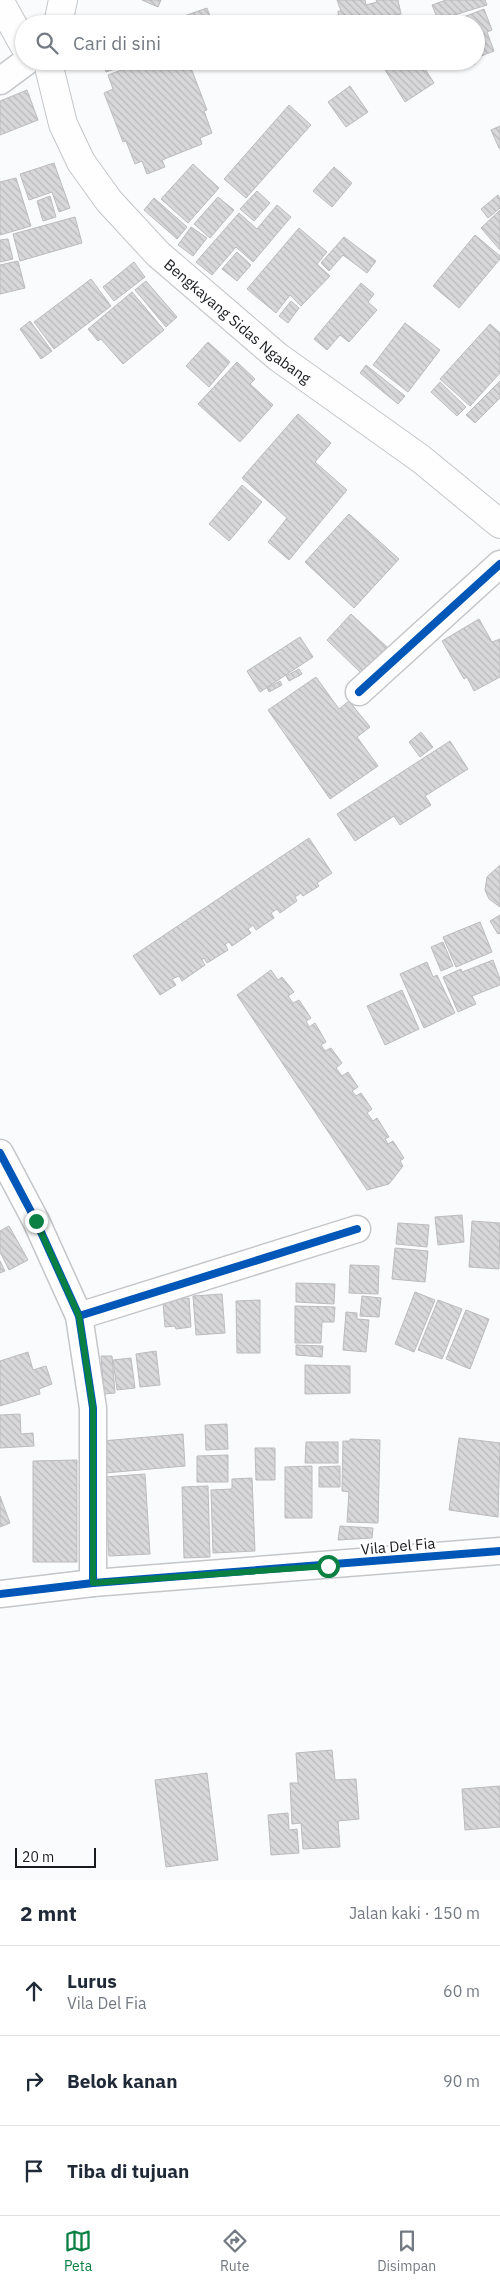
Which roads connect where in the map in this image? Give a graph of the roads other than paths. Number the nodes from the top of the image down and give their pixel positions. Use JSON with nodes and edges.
{"nodes":[{"id":1,"x":63,"y":0,"type":"edge"},
{"id":2,"x":0,"y":2,"type":"edge"},
{"id":3,"x":60,"y":15,"type":"edge"},
{"id":4,"x":15,"y":29,"type":"edge"},
{"id":5,"x":27,"y":70,"type":"edge"},
{"id":6,"x":43,"y":70,"type":"edge"},
{"id":7,"x":0,"y":81,"type":"edge"},
{"id":8,"x":500,"y":524,"type":"edge"},
{"id":9,"x":500,"y":564,"type":"edge"},
{"id":10,"x":358,"y":692,"type":"dead end"},
{"id":11,"x":0,"y":1153,"type":"edge"},
{"id":12,"x":357,"y":1230,"type":"dead end"},
{"id":13,"x":79,"y":1316,"type":"junction"},
{"id":14,"x":500,"y":1551,"type":"edge"},
{"id":15,"x":93,"y":1583,"type":"junction"},
{"id":16,"x":0,"y":1594,"type":"edge"}],
"edges":[{"from":1,"to":3,"type":"main road"},
{"from":2,"to":4,"type":"main road"},
{"from":5,"to":7,"type":"street"},
{"from":6,"to":8,"type":"main road","name":"Bengkayang Sidas Ngabang"},
{"from":9,"to":10,"type":"street"},
{"from":11,"to":13,"type":"street"},
{"from":12,"to":13,"type":"street"},
{"from":13,"to":15,"type":"street"},
{"from":14,"to":15,"type":"street","name":"Vila Del Fia"},
{"from":15,"to":16,"type":"street","name":"Vila Del Fia"}]}
